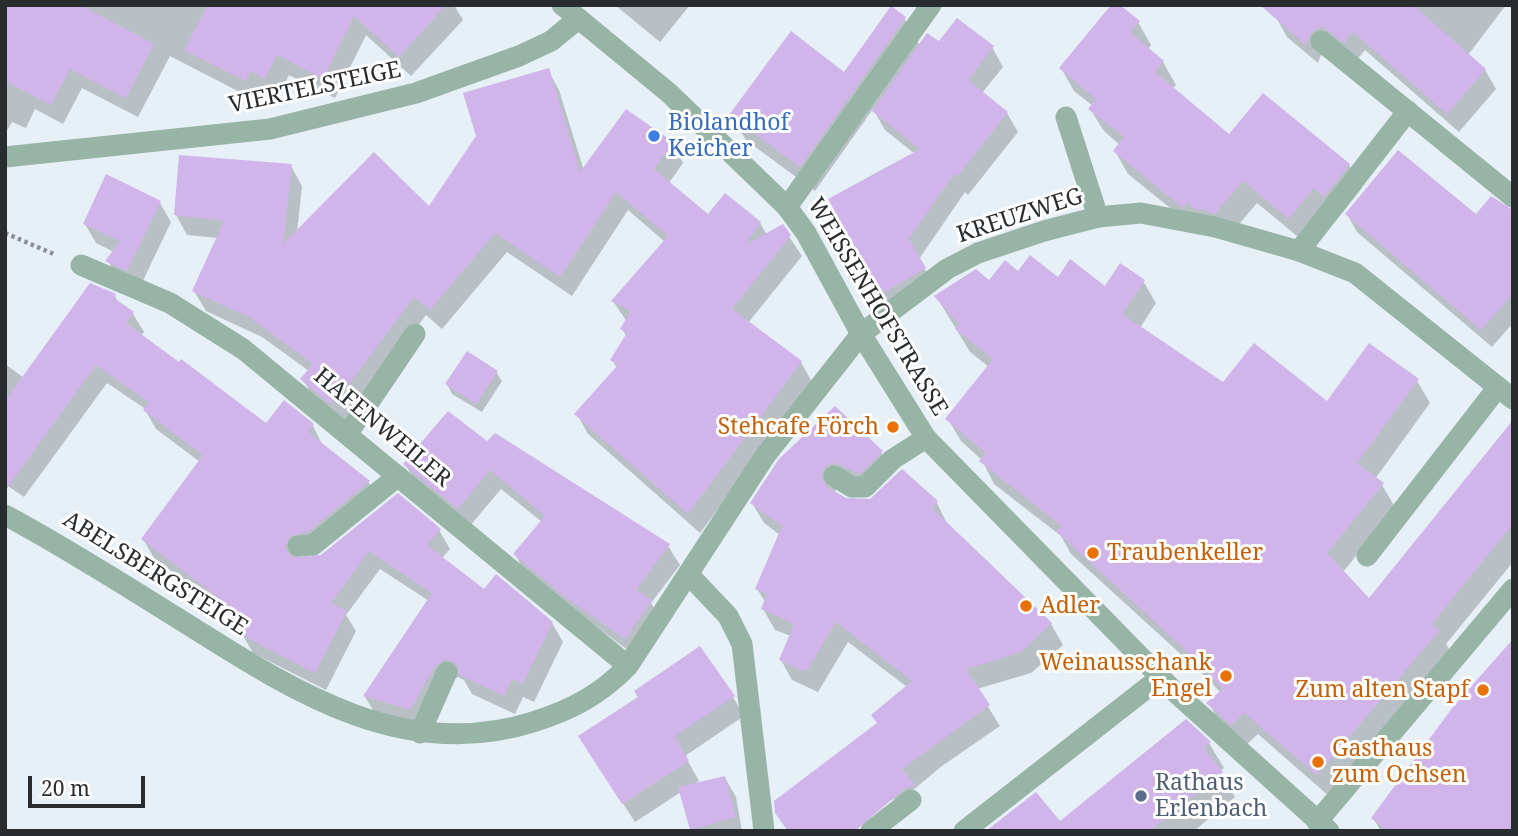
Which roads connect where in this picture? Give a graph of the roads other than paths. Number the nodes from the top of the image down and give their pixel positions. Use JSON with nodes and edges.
{"nodes":[{"id":1,"x":931,"y":5,"type":"edge"},
{"id":2,"x":570,"y":12,"type":"edge"},
{"id":3,"x":1321,"y":41,"type":"dead end"},
{"id":4,"x":1408,"y":111,"type":"junction"},
{"id":5,"x":1066,"y":117,"type":"dead end"},
{"id":6,"x":5,"y":158,"type":"edge"},
{"id":7,"x":1513,"y":197,"type":"edge"},
{"id":8,"x":788,"y":207,"type":"junction"},
{"id":9,"x":1098,"y":217,"type":"junction"},
{"id":10,"x":1299,"y":251,"type":"junction"},
{"id":11,"x":81,"y":265,"type":"road end"},
{"id":12,"x":415,"y":334,"type":"dead end"},
{"id":13,"x":861,"y":334,"type":"junction"},
{"id":14,"x":1505,"y":393,"type":"edge"},
{"id":15,"x":348,"y":433,"type":"junction"},
{"id":16,"x":926,"y":438,"type":"junction"},
{"id":17,"x":398,"y":476,"type":"junction"},
{"id":18,"x":834,"y":476,"type":"dead end"},
{"id":19,"x":5,"y":515,"type":"edge"},
{"id":20,"x":298,"y":547,"type":"dead end"},
{"id":21,"x":1367,"y":556,"type":"dead end"},
{"id":22,"x":689,"y":575,"type":"junction"},
{"id":23,"x":1513,"y":589,"type":"edge"},
{"id":24,"x":628,"y":666,"type":"junction"},
{"id":25,"x":447,"y":672,"type":"dead end"},
{"id":26,"x":1161,"y":677,"type":"junction"},
{"id":27,"x":420,"y":733,"type":"junction"},
{"id":28,"x":911,"y":800,"type":"dead end"},
{"id":29,"x":1319,"y":828,"type":"edge"},
{"id":30,"x":764,"y":831,"type":"edge"},
{"id":31,"x":871,"y":831,"type":"edge"},
{"id":32,"x":964,"y":831,"type":"edge"}],
"edges":[{"from":1,"to":8,"type":"street"},
{"from":2,"to":6,"type":"street","name":"VIERTELSTEIGE"},
{"from":2,"to":8,"type":"street","name":"WEISSENHOFSTRASSE"},
{"from":3,"to":4,"type":"street"},
{"from":4,"to":7,"type":"street"},
{"from":4,"to":10,"type":"street"},
{"from":5,"to":9,"type":"street"},
{"from":8,"to":13,"type":"street","name":"WEISSENHOFSTRASSE"},
{"from":9,"to":10,"type":"street","name":"KREUZWEG"},
{"from":9,"to":13,"type":"street","name":"KREUZWEG"},
{"from":10,"to":14,"type":"street","name":"KREUZWEG"},
{"from":11,"to":15,"type":"street","name":"HAFENWEILER"},
{"from":12,"to":15,"type":"street"},
{"from":13,"to":16,"type":"street","name":"WEISSENHOFSTRASSE"},
{"from":13,"to":22,"type":"street"},
{"from":14,"to":21,"type":"street"},
{"from":15,"to":17,"type":"street","name":"HAFENWEILER"},
{"from":16,"to":18,"type":"street"},
{"from":16,"to":26,"type":"street","name":"WEISSENHOFSTRASSE"},
{"from":17,"to":20,"type":"street"},
{"from":17,"to":24,"type":"street","name":"HAFENWEILER"},
{"from":19,"to":27,"type":"street","name":"ABELSBERGSTEIGE"},
{"from":22,"to":24,"type":"street"},
{"from":22,"to":30,"type":"street"},
{"from":23,"to":29,"type":"street"},
{"from":24,"to":27,"type":"street"},
{"from":25,"to":27,"type":"street"},
{"from":26,"to":29,"type":"street","name":"WEISSENHOFSTRASSE"},
{"from":26,"to":32,"type":"street"},
{"from":28,"to":31,"type":"street"}]}
